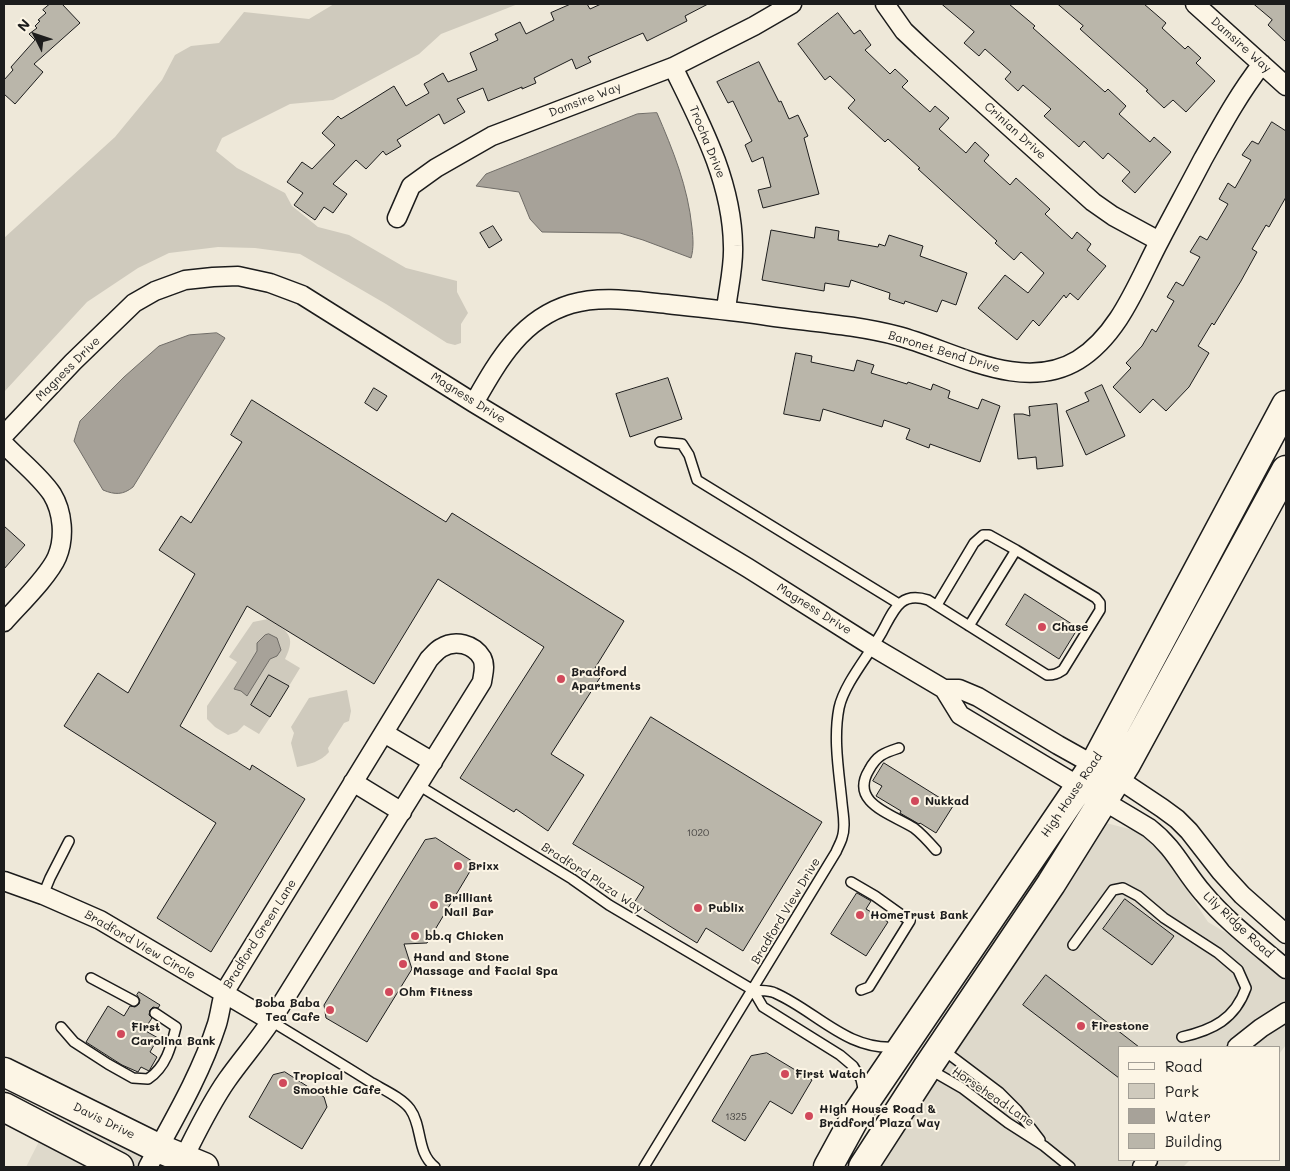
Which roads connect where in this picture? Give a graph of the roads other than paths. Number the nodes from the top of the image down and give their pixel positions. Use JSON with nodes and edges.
{"nodes":[{"id":1,"x":792,"y":4,"type":"edge"},
{"id":2,"x":884,"y":4,"type":"edge"},
{"id":3,"x":1195,"y":4,"type":"edge"},
{"id":4,"x":1262,"y":64,"type":"junction"},
{"id":5,"x":673,"y":67,"type":"junction"},
{"id":6,"x":1286,"y":86,"type":"edge"},
{"id":7,"x":397,"y":218,"type":"dead end"},
{"id":8,"x":1160,"y":241,"type":"junction"},
{"id":9,"x":726,"y":310,"type":"junction"},
{"id":10,"x":474,"y":403,"type":"junction"},
{"id":11,"x":1286,"y":405,"type":"edge"},
{"id":12,"x":4,"y":435,"type":"edge"},
{"id":13,"x":660,"y":442,"type":"dead end"},
{"id":14,"x":4,"y":444,"type":"edge"},
{"id":15,"x":1286,"y":470,"type":"edge"},
{"id":16,"x":1016,"y":550,"type":"junction"},
{"id":17,"x":899,"y":604,"type":"junction"},
{"id":18,"x":937,"y":605,"type":"junction"},
{"id":19,"x":4,"y":622,"type":"edge"},
{"id":20,"x":970,"y":626,"type":"junction"},
{"id":21,"x":873,"y":647,"type":"junction"},
{"id":22,"x":944,"y":689,"type":"junction"},
{"id":23,"x":384,"y":733,"type":"junction"},
{"id":24,"x":899,"y":748,"type":"dead end"},
{"id":25,"x":433,"y":762,"type":"junction"},
{"id":26,"x":1086,"y":775,"type":"junction"},
{"id":27,"x":1118,"y":778,"type":"junction"},
{"id":28,"x":353,"y":782,"type":"junction"},
{"id":29,"x":418,"y":785,"type":"junction"},
{"id":30,"x":1103,"y":801,"type":"junction"},
{"id":31,"x":402,"y":812,"type":"junction"},
{"id":32,"x":69,"y":841,"type":"dead end"},
{"id":33,"x":936,"y":850,"type":"dead end"},
{"id":34,"x":4,"y":881,"type":"edge"},
{"id":35,"x":851,"y":882,"type":"dead end"},
{"id":36,"x":43,"y":895,"type":"junction"},
{"id":37,"x":1286,"y":934,"type":"edge"},
{"id":38,"x":1073,"y":945,"type":"dead end"},
{"id":39,"x":1286,"y":969,"type":"edge"},
{"id":40,"x":91,"y":978,"type":"dead end"},
{"id":41,"x":753,"y":990,"type":"junction"},
{"id":42,"x":861,"y":990,"type":"dead end"},
{"id":43,"x":224,"y":993,"type":"junction"},
{"id":44,"x":134,"y":1001,"type":"dead end"},
{"id":45,"x":1286,"y":1012,"type":"edge"},
{"id":46,"x":155,"y":1014,"type":"dead end"},
{"id":47,"x":271,"y":1021,"type":"junction"},
{"id":48,"x":61,"y":1027,"type":"dead end"},
{"id":49,"x":1182,"y":1037,"type":"dead end"},
{"id":50,"x":904,"y":1046,"type":"junction"},
{"id":51,"x":1239,"y":1046,"type":"edge"},
{"id":52,"x":933,"y":1058,"type":"junction"},
{"id":53,"x":4,"y":1072,"type":"edge"},
{"id":54,"x":867,"y":1102,"type":"junction"},
{"id":55,"x":4,"y":1107,"type":"edge"},
{"id":56,"x":1044,"y":1146,"type":"junction"},
{"id":57,"x":153,"y":1157,"type":"edge"},
{"id":58,"x":189,"y":1164,"type":"edge"},
{"id":59,"x":119,"y":1167,"type":"edge"},
{"id":60,"x":435,"y":1167,"type":"edge"},
{"id":61,"x":644,"y":1167,"type":"edge"},
{"id":62,"x":828,"y":1167,"type":"edge"},
{"id":63,"x":863,"y":1167,"type":"edge"},
{"id":64,"x":1070,"y":1167,"type":"edge"}],
"edges":[{"from":1,"to":5,"type":"street","name":"Damsire Way"},
{"from":2,"to":8,"type":"street","name":"Crinian Drive"},
{"from":3,"to":4,"type":"street","name":"Damsire Way"},
{"from":4,"to":6,"type":"street","name":"Damsire Way"},
{"from":4,"to":8,"type":"street","name":"Baronet Bend Drive"},
{"from":5,"to":7,"type":"street","name":"Damsire Way"},
{"from":5,"to":9,"type":"street","name":"Trocha Drive"},
{"from":8,"to":9,"type":"street","name":"Baronet Bend Drive"},
{"from":9,"to":10,"type":"street","name":"Baronet Bend Drive"},
{"from":10,"to":12,"type":"street","name":"Magness Drive"},
{"from":10,"to":21,"type":"street","name":"Magness Drive"},
{"from":11,"to":26,"type":"main road","name":"High House Road"},
{"from":13,"to":17,"type":"lane"},
{"from":14,"to":19,"type":"street"},
{"from":15,"to":27,"type":"main road"},
{"from":16,"to":18,"type":"lane"},
{"from":16,"to":20,"type":"lane"},
{"from":16,"to":20,"type":"lane"},
{"from":17,"to":18,"type":"lane"},
{"from":17,"to":21,"type":"lane","name":"Bradford View Drive"},
{"from":18,"to":20,"type":"lane"},
{"from":21,"to":22,"type":"street","name":"Magness Drive"},
{"from":21,"to":41,"type":"lane","name":"Bradford View Drive"},
{"from":22,"to":26,"type":"street","name":"Magness Drive"},
{"from":22,"to":26,"type":"street","name":"Magness Drive"},
{"from":23,"to":25,"type":"street"},
{"from":23,"to":25,"type":"street","name":"Bradford Green Lane"},
{"from":23,"to":28,"type":"street","name":"Bradford Green Lane"},
{"from":24,"to":33,"type":"lane"},
{"from":25,"to":29,"type":"street","name":"Bradford Green Lane"},
{"from":26,"to":27,"type":"street","name":"Lily Ridge Road"},
{"from":26,"to":30,"type":"street","name":"Lily Ridge Road"},
{"from":26,"to":50,"type":"main road","name":"High House Road"},
{"from":27,"to":30,"type":"main road"},
{"from":27,"to":37,"type":"street","name":"Lily Ridge Road"},
{"from":28,"to":31,"type":"street"},
{"from":28,"to":43,"type":"street","name":"Bradford Green Lane"},
{"from":29,"to":31,"type":"street","name":"Bradford Green Lane"},
{"from":29,"to":41,"type":"lane","name":"Bradford Plaza Way"},
{"from":30,"to":39,"type":"street","name":"Lily Ridge Road"},
{"from":30,"to":52,"type":"main road"},
{"from":31,"to":47,"type":"street","name":"Bradford Green Lane"},
{"from":32,"to":36,"type":"lane"},
{"from":34,"to":36,"type":"street","name":"Bradford View Circle"},
{"from":35,"to":42,"type":"lane"},
{"from":36,"to":43,"type":"street","name":"Bradford View Circle"},
{"from":38,"to":49,"type":"lane"},
{"from":40,"to":44,"type":"lane"},
{"from":41,"to":50,"type":"lane","name":"Bradford Plaza Way"},
{"from":41,"to":54,"type":"lane","name":"Bradford Plaza Way"},
{"from":41,"to":61,"type":"lane","name":"Bradford View Drive"},
{"from":43,"to":47,"type":"street","name":"Bradford View Circle"},
{"from":43,"to":57,"type":"street","name":"Bradford Green Lane"},
{"from":45,"to":51,"type":"street"},
{"from":46,"to":48,"type":"lane"},
{"from":47,"to":58,"type":"street","name":"Bradford Green Lane"},
{"from":47,"to":60,"type":"lane"},
{"from":50,"to":54,"type":"main road","name":"High House Road"},
{"from":52,"to":56,"type":"lane","name":"Horsehead Lane"},
{"from":52,"to":56,"type":"lane","name":"Horsehead Lane"},
{"from":52,"to":63,"type":"main road"},
{"from":53,"to":57,"type":"main road","name":"Davis Drive"},
{"from":54,"to":62,"type":"main road","name":"High House Road"},
{"from":55,"to":59,"type":"main road"},
{"from":56,"to":64,"type":"lane","name":"Horsehead Lane"},
{"from":57,"to":58,"type":"main road","name":"Davis Drive"}]}
